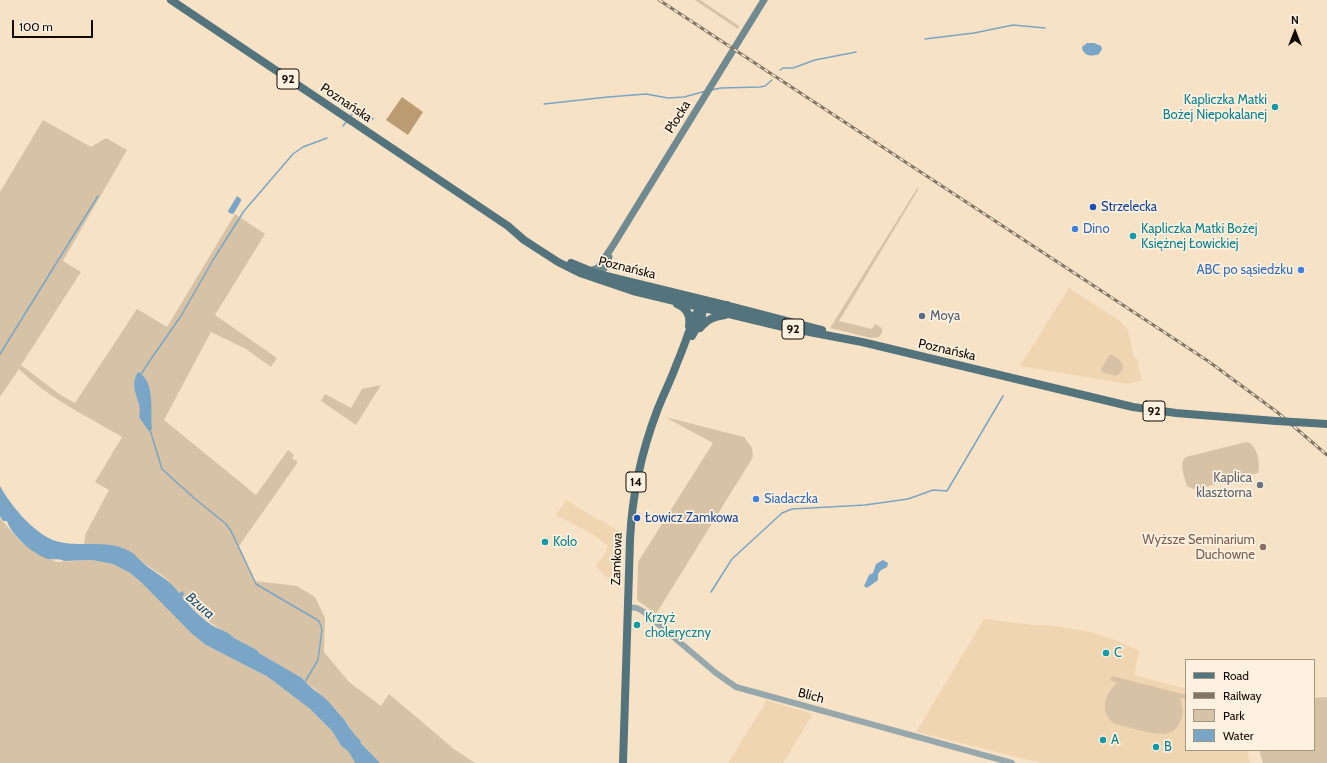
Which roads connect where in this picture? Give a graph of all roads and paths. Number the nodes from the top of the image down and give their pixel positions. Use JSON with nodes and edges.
{"nodes":[{"id":1,"x":171,"y":0,"type":"edge"},
{"id":2,"x":764,"y":0,"type":"edge"},
{"id":3,"x":508,"y":226,"type":"junction"},
{"id":4,"x":612,"y":246,"type":"junction"},
{"id":5,"x":608,"y":259,"type":"junction"},
{"id":6,"x":599,"y":274,"type":"junction"},
{"id":7,"x":613,"y":277,"type":"junction"},
{"id":8,"x":694,"y":297,"type":"junction"},
{"id":9,"x":667,"y":299,"type":"junction"},
{"id":10,"x":727,"y":305,"type":"junction"},
{"id":11,"x":702,"y":307,"type":"junction"},
{"id":12,"x":733,"y":315,"type":"junction"},
{"id":13,"x":688,"y":338,"type":"junction"},
{"id":14,"x":853,"y":340,"type":"junction"},
{"id":15,"x":1327,"y":424,"type":"edge"},
{"id":16,"x":627,"y":607,"type":"junction"},
{"id":17,"x":623,"y":763,"type":"edge"},
{"id":18,"x":1012,"y":763,"type":"edge"}],
"edges":[{"from":1,"to":3,"type":"main road","name":"Poznańska","number":"92"},
{"from":2,"to":4,"type":"main road","name":"Płocka"},
{"from":3,"to":6,"type":"main road","name":"Poznańska","number":"92"},
{"from":3,"to":6,"type":"main road","name":"Poznańska","number":"92"},
{"from":4,"to":5,"type":"main road","name":"Płocka"},
{"from":4,"to":6,"type":"main road","name":"Płocka"},
{"from":5,"to":6,"type":"main road","name":"Płocka"},
{"from":5,"to":7,"type":"main road"},
{"from":6,"to":7,"type":"main road","name":"Poznańska","number":"92"},
{"from":6,"to":9,"type":"main road","name":"Poznańska","number":"92"},
{"from":7,"to":8,"type":"main road","name":"Poznańska","number":"92"},
{"from":8,"to":10,"type":"main road","name":"Poznańska","number":"92"},
{"from":8,"to":11,"type":"main road"},
{"from":9,"to":11,"type":"main road","name":"Poznańska","number":"92"},
{"from":9,"to":13,"type":"main road","name":"Zamkowa","number":"14"},
{"from":10,"to":11,"type":"main road","name":"Poznańska"},
{"from":10,"to":14,"type":"main road","name":"Poznańska","number":"92"},
{"from":11,"to":12,"type":"main road","name":"Poznańska","number":"92"},
{"from":11,"to":13,"type":"main road","name":"Zamkowa","number":"14"},
{"from":12,"to":13,"type":"main road","name":"Zamkowa","number":"14"},
{"from":12,"to":14,"type":"main road","name":"Poznańska","number":"92"},
{"from":13,"to":16,"type":"main road","name":"Zamkowa","number":"14"},
{"from":14,"to":15,"type":"main road","name":"Poznańska","number":"92","bridge":true},
{"from":16,"to":17,"type":"main road","name":"Zamkowa","number":"14"},
{"from":16,"to":18,"type":"street","name":"Blich"}]}
